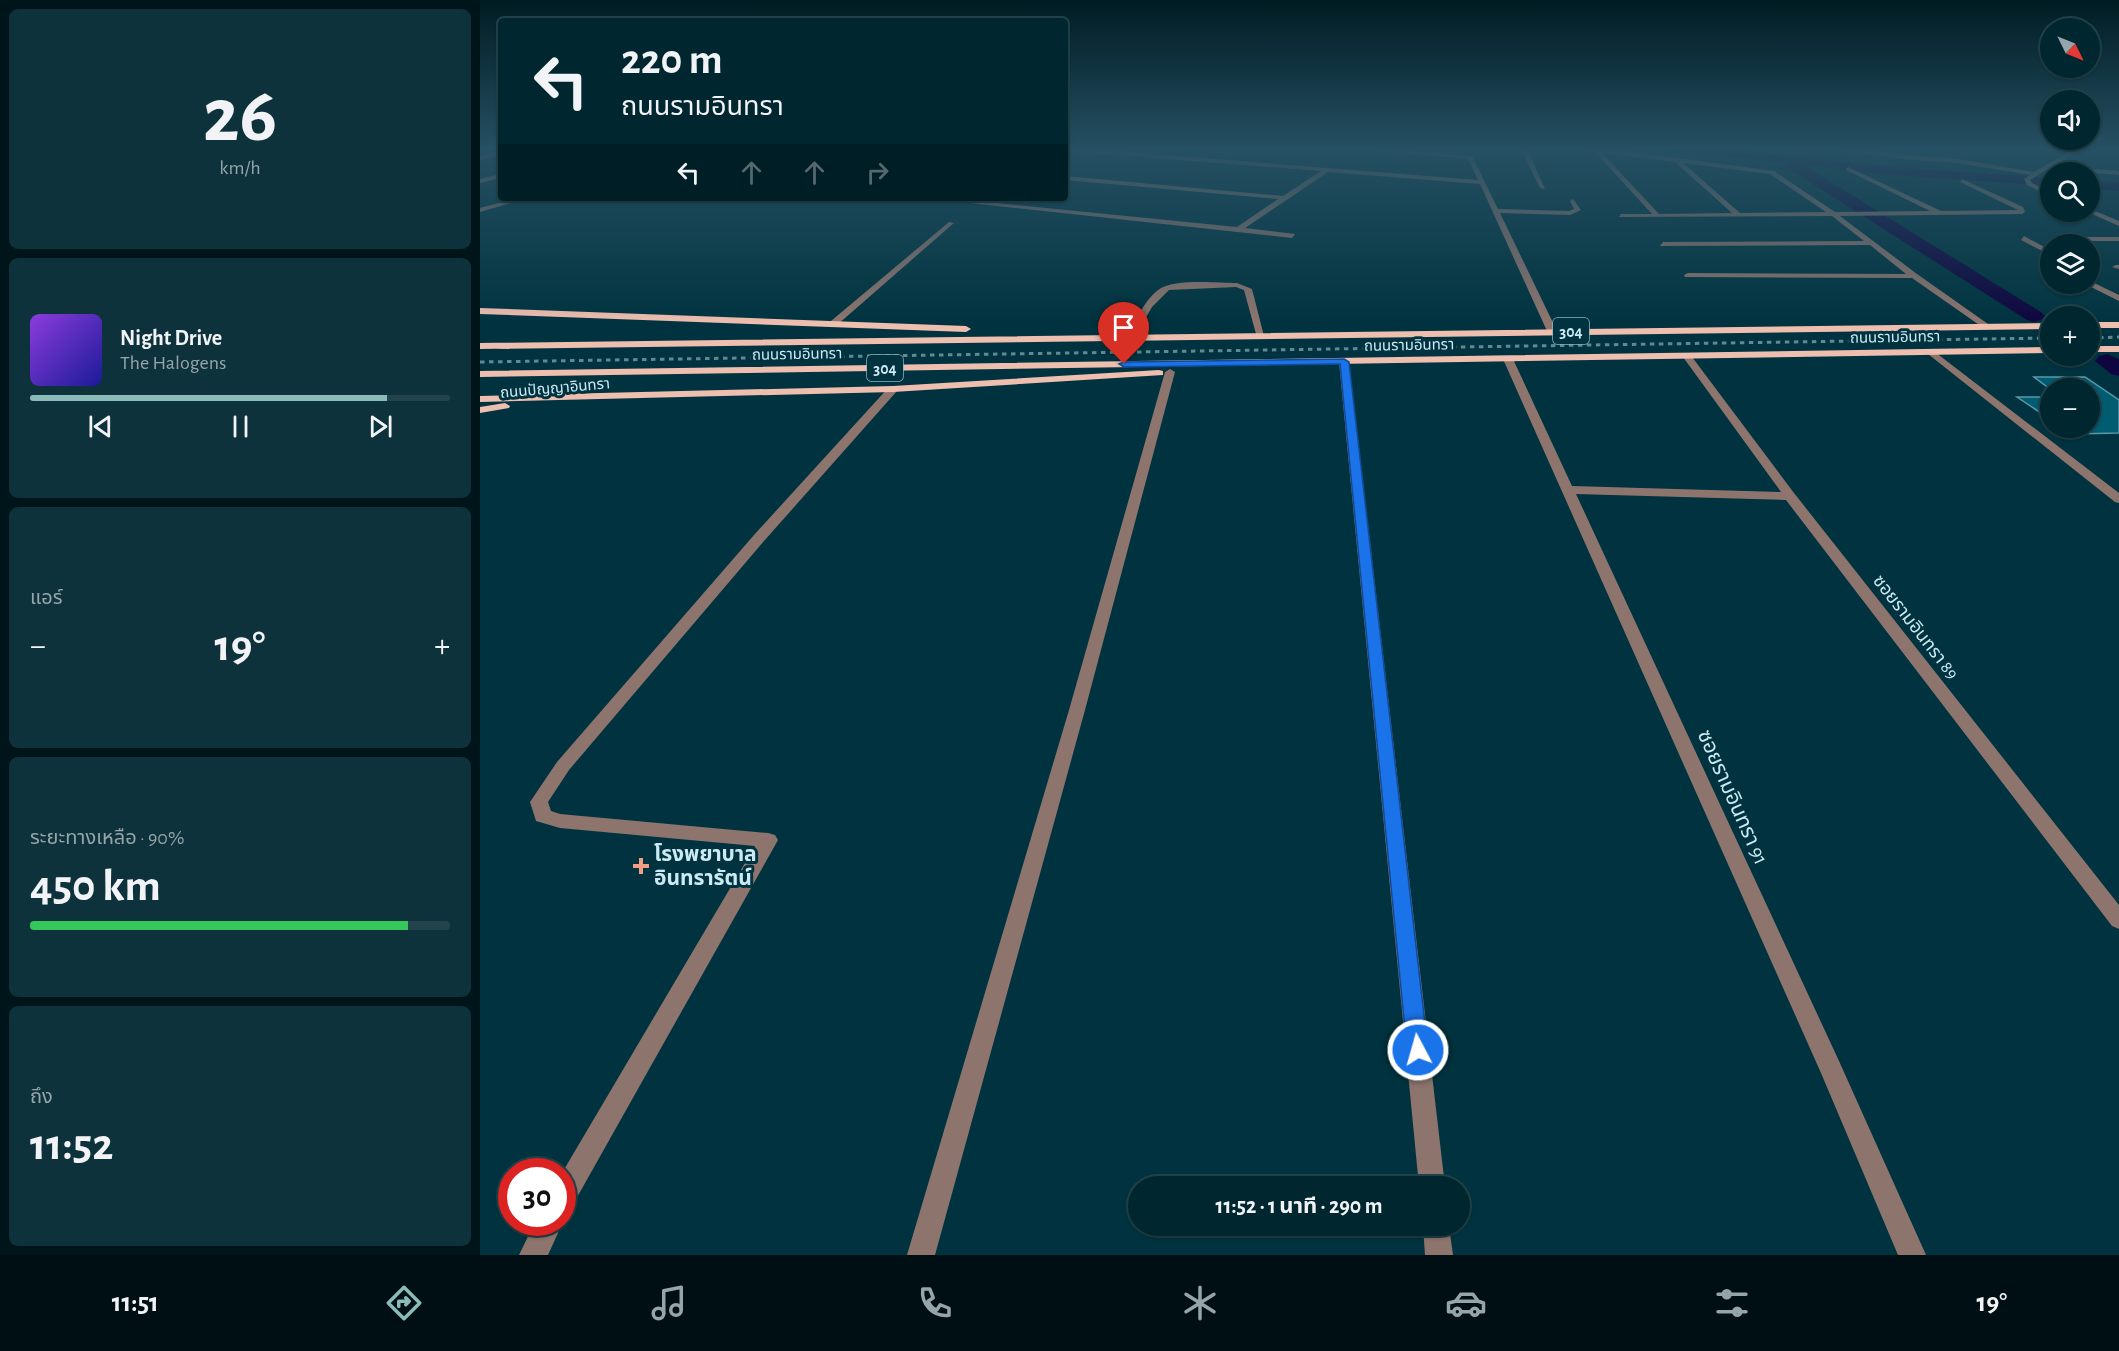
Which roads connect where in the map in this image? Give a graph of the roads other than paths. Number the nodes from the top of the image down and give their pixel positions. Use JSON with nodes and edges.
{"nodes":[{"id":1,"x":497,"y":206,"type":"edge"},
{"id":2,"x":1003,"y":206,"type":"edge"},
{"id":3,"x":1274,"y":206,"type":"edge"},
{"id":4,"x":1492,"y":206,"type":"edge"},
{"id":5,"x":1576,"y":206,"type":"edge"},
{"id":6,"x":1648,"y":206,"type":"edge"},
{"id":7,"x":1728,"y":206,"type":"edge"},
{"id":8,"x":1821,"y":206,"type":"edge"},
{"id":9,"x":1925,"y":206,"type":"edge"},
{"id":10,"x":2016,"y":206,"type":"edge"},
{"id":11,"x":480,"y":210,"type":"edge"},
{"id":12,"x":1495,"y":212,"type":"junction"},
{"id":13,"x":1943,"y":214,"type":"junction"},
{"id":14,"x":1835,"y":215,"type":"junction"},
{"id":15,"x":2100,"y":215,"type":"edge"},
{"id":16,"x":1621,"y":216,"type":"dead end"},
{"id":17,"x":1658,"y":216,"type":"junction"},
{"id":18,"x":1740,"y":216,"type":"junction"},
{"id":19,"x":951,"y":223,"type":"dead end"},
{"id":20,"x":2119,"y":224,"type":"edge"},
{"id":21,"x":1239,"y":229,"type":"junction"},
{"id":22,"x":1292,"y":236,"type":"dead end"},
{"id":23,"x":2024,"y":238,"type":"dead end"},
{"id":24,"x":2100,"y":238,"type":"edge"},
{"id":25,"x":2119,"y":238,"type":"edge"},
{"id":26,"x":1871,"y":243,"type":"junction"},
{"id":27,"x":1663,"y":244,"type":"dead end"},
{"id":28,"x":2040,"y":247,"type":"edge"},
{"id":29,"x":1688,"y":275,"type":"dead end"},
{"id":30,"x":1914,"y":276,"type":"junction"},
{"id":31,"x":2100,"y":288,"type":"edge"},
{"id":32,"x":2119,"y":298,"type":"edge"},
{"id":33,"x":480,"y":311,"type":"edge"},
{"id":34,"x":834,"y":323,"type":"junction"},
{"id":35,"x":2100,"y":325,"type":"edge"},
{"id":36,"x":2119,"y":325,"type":"edge"},
{"id":37,"x":1985,"y":326,"type":"junction"},
{"id":38,"x":2040,"y":326,"type":"edge"},
{"id":39,"x":1552,"y":331,"type":"junction"},
{"id":40,"x":1261,"y":334,"type":"junction"},
{"id":41,"x":1131,"y":336,"type":"junction"},
{"id":42,"x":1092,"y":337,"type":"junction"},
{"id":43,"x":480,"y":346,"type":"edge"},
{"id":44,"x":2119,"y":348,"type":"edge"},
{"id":45,"x":2100,"y":349,"type":"edge"},
{"id":46,"x":2040,"y":350,"type":"edge"},
{"id":47,"x":1931,"y":352,"type":"junction"},
{"id":48,"x":1686,"y":355,"type":"junction"},
{"id":49,"x":1508,"y":359,"type":"junction"},
{"id":50,"x":1291,"y":362,"type":"junction"},
{"id":51,"x":1344,"y":362,"type":"junction"},
{"id":52,"x":1170,"y":372,"type":"junction"},
{"id":53,"x":480,"y":374,"type":"edge"},
{"id":54,"x":893,"y":389,"type":"junction"},
{"id":55,"x":633,"y":397,"type":"junction"},
{"id":56,"x":480,"y":399,"type":"edge"},
{"id":57,"x":480,"y":410,"type":"edge"},
{"id":58,"x":1569,"y":490,"type":"junction"},
{"id":59,"x":1790,"y":496,"type":"junction"},
{"id":60,"x":2119,"y":499,"type":"edge"},
{"id":61,"x":2119,"y":920,"type":"edge"},
{"id":62,"x":576,"y":1175,"type":"edge"},
{"id":63,"x":1431,"y":1176,"type":"edge"},
{"id":64,"x":543,"y":1236,"type":"edge"},
{"id":65,"x":1437,"y":1236,"type":"edge"},
{"id":66,"x":533,"y":1255,"type":"edge"},
{"id":67,"x":921,"y":1255,"type":"edge"},
{"id":68,"x":1439,"y":1255,"type":"edge"},
{"id":69,"x":1912,"y":1255,"type":"edge"}],
"edges":[{"from":1,"to":11,"type":"street"},
{"from":2,"to":21,"type":"street"},
{"from":3,"to":21,"type":"street"},
{"from":4,"to":12,"type":"street"},
{"from":5,"to":12,"type":"street"},
{"from":6,"to":17,"type":"street"},
{"from":7,"to":18,"type":"street"},
{"from":8,"to":14,"type":"street"},
{"from":9,"to":13,"type":"street"},
{"from":10,"to":13,"type":"street"},
{"from":12,"to":39,"type":"street"},
{"from":13,"to":14,"type":"street"},
{"from":14,"to":18,"type":"street"},
{"from":14,"to":26,"type":"street"},
{"from":15,"to":20,"type":"street"},
{"from":16,"to":17,"type":"street"},
{"from":17,"to":18,"type":"street"},
{"from":19,"to":34,"type":"street"},
{"from":21,"to":22,"type":"street"},
{"from":23,"to":28,"type":"street"},
{"from":24,"to":25,"type":"street"},
{"from":26,"to":27,"type":"street"},
{"from":26,"to":30,"type":"street"},
{"from":29,"to":30,"type":"street"},
{"from":30,"to":37,"type":"street"},
{"from":31,"to":32,"type":"street"},
{"from":33,"to":34,"type":"main road"},
{"from":34,"to":42,"type":"main road"},
{"from":35,"to":36,"type":"main road"},
{"from":37,"to":38,"type":"main road","name":"ถนนรามอินทรา","number":"304"},
{"from":37,"to":39,"type":"main road","name":"ถนนรามอินทรา","number":"304"},
{"from":39,"to":40,"type":"main road","name":"ถนนรามอินทรา","number":"304"},
{"from":40,"to":41,"type":"main road","name":"ถนนรามอินทรา","number":"304"},
{"from":40,"to":41,"type":"street"},
{"from":41,"to":42,"type":"main road","name":"ถนนรามอินทรา","number":"304"},
{"from":42,"to":43,"type":"main road","name":"ถนนรามอินทรา","number":"304"},
{"from":44,"to":45,"type":"main road"},
{"from":46,"to":47,"type":"main road","name":"ถนนรามอินทรา","number":"304"},
{"from":47,"to":48,"type":"main road","name":"ถนนรามอินทรา","number":"304"},
{"from":47,"to":60,"type":"street"},
{"from":48,"to":49,"type":"main road","name":"ถนนรามอินทรา","number":"304"},
{"from":48,"to":59,"type":"street","name":"ซอยรามอินทรา 89"},
{"from":49,"to":51,"type":"main road","name":"ถนนรามอินทรา","number":"304"},
{"from":49,"to":58,"type":"street","name":"ซอยรามอินทรา 91"},
{"from":50,"to":51,"type":"main road","name":"ถนนรามอินทรา","number":"304"},
{"from":50,"to":52,"type":"main road"},
{"from":50,"to":53,"type":"main road","name":"ถนนรามอินทรา","number":"304"},
{"from":51,"to":63,"type":"street"},
{"from":52,"to":54,"type":"main road"},
{"from":52,"to":67,"type":"street"},
{"from":54,"to":55,"type":"main road"},
{"from":54,"to":62,"type":"street"},
{"from":55,"to":56,"type":"main road"},
{"from":55,"to":57,"type":"main road","name":"ถนนปัญญาอินทรา"},
{"from":58,"to":59,"type":"street"},
{"from":58,"to":69,"type":"street","name":"ซอยรามอินทรา 91"},
{"from":59,"to":61,"type":"street","name":"ซอยรามอินทรา 89"},
{"from":64,"to":66,"type":"street"},
{"from":65,"to":68,"type":"street"}]}
